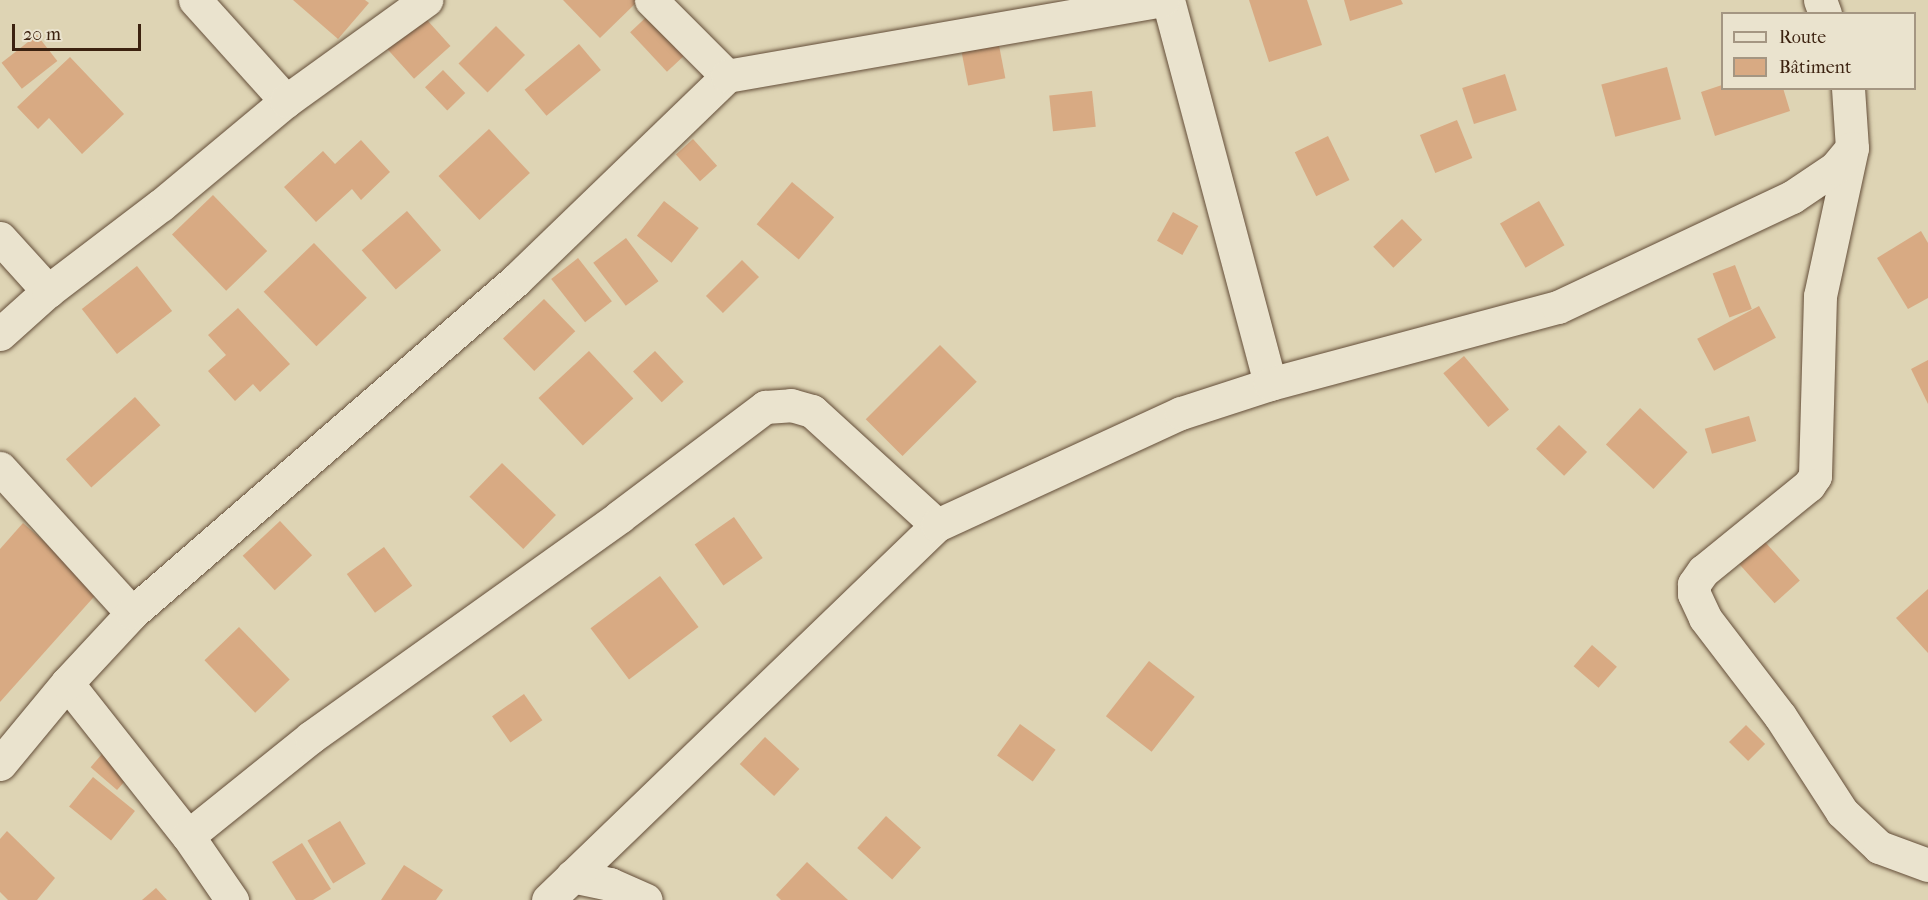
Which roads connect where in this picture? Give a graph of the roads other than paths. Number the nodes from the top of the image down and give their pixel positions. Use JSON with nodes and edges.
{"nodes":[{"id":1,"x":195,"y":0,"type":"edge"},
{"id":2,"x":426,"y":0,"type":"edge"},
{"id":3,"x":651,"y":0,"type":"edge"},
{"id":4,"x":1162,"y":0,"type":"edge"},
{"id":5,"x":1168,"y":0,"type":"edge"},
{"id":6,"x":727,"y":76,"type":"junction"},
{"id":7,"x":1848,"y":90,"type":"edge"},
{"id":8,"x":286,"y":101,"type":"junction"},
{"id":9,"x":1852,"y":148,"type":"junction"},
{"id":10,"x":0,"y":238,"type":"edge"},
{"id":11,"x":48,"y":291,"type":"junction"},
{"id":12,"x":0,"y":334,"type":"edge"},
{"id":13,"x":1270,"y":384,"type":"junction"},
{"id":14,"x":0,"y":468,"type":"edge"},
{"id":15,"x":937,"y":525,"type":"junction"},
{"id":16,"x":132,"y":613,"type":"junction"},
{"id":17,"x":68,"y":682,"type":"junction"},
{"id":18,"x":0,"y":764,"type":"edge"},
{"id":19,"x":188,"y":836,"type":"junction"},
{"id":20,"x":1928,"y":865,"type":"edge"},
{"id":21,"x":572,"y":876,"type":"junction"},
{"id":22,"x":232,"y":900,"type":"edge"},
{"id":23,"x":548,"y":900,"type":"edge"},
{"id":24,"x":646,"y":900,"type":"edge"}],
"edges":[{"from":1,"to":8,"type":"street"},
{"from":2,"to":8,"type":"street"},
{"from":3,"to":6,"type":"street"},
{"from":4,"to":6,"type":"street"},
{"from":5,"to":13,"type":"street"},
{"from":6,"to":16,"type":"street"},
{"from":7,"to":9,"type":"street"},
{"from":8,"to":11,"type":"street"},
{"from":9,"to":13,"type":"street"},
{"from":9,"to":20,"type":"street"},
{"from":10,"to":11,"type":"street"},
{"from":11,"to":12,"type":"street"},
{"from":13,"to":15,"type":"street"},
{"from":14,"to":16,"type":"street"},
{"from":15,"to":19,"type":"street"},
{"from":15,"to":21,"type":"street"},
{"from":16,"to":17,"type":"street"},
{"from":17,"to":18,"type":"street"},
{"from":17,"to":19,"type":"street"},
{"from":19,"to":22,"type":"street"},
{"from":21,"to":23,"type":"street"},
{"from":21,"to":24,"type":"street"}]}
